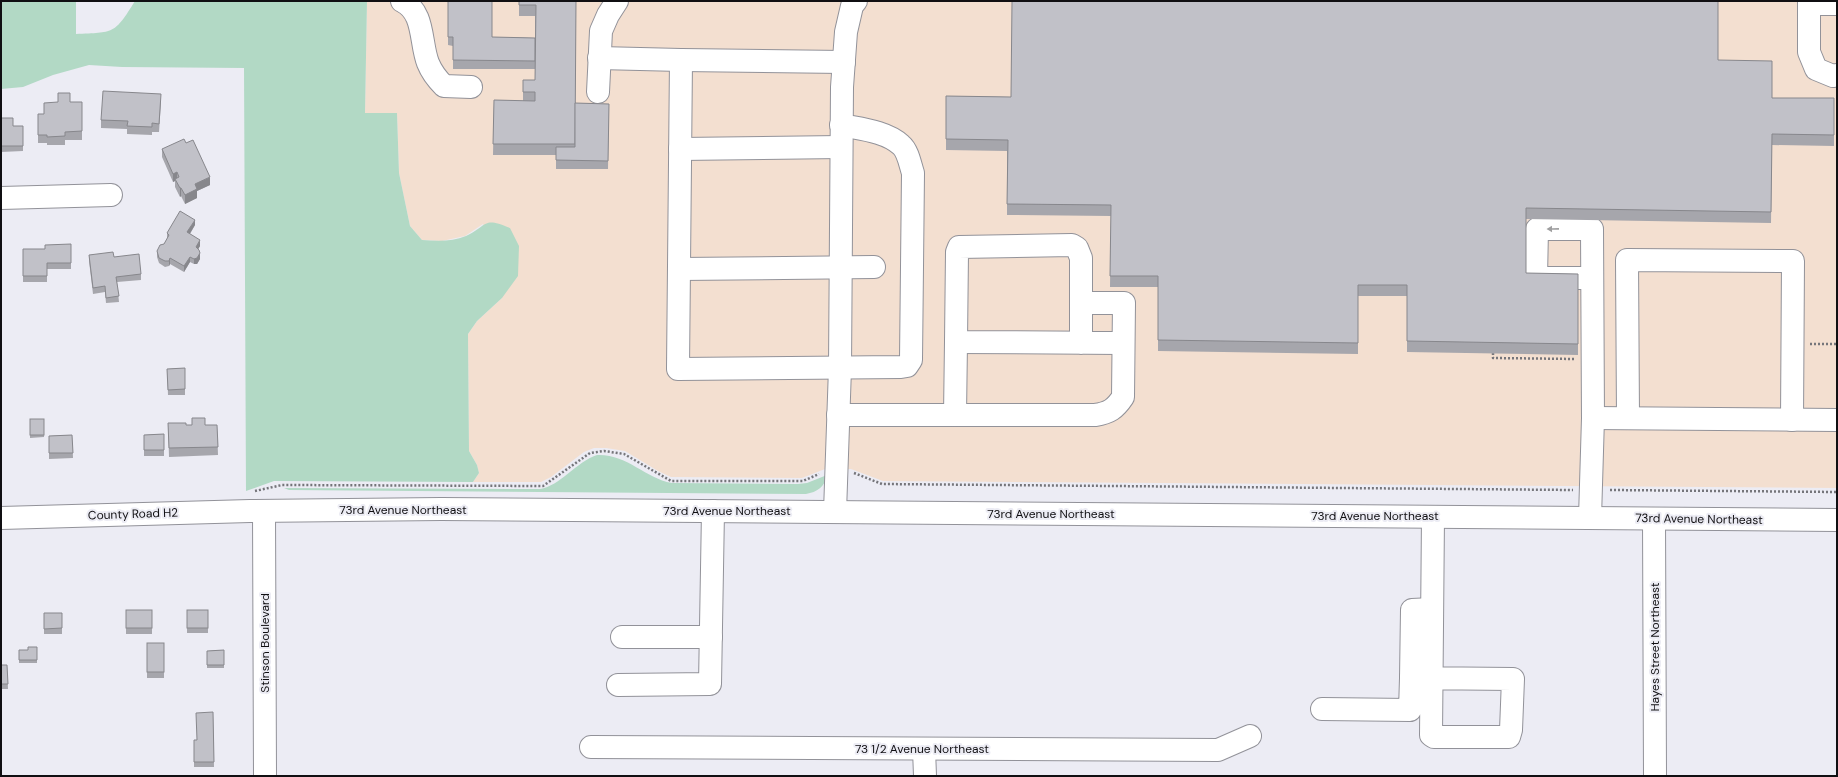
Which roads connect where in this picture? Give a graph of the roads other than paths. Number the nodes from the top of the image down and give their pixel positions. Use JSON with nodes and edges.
{"nodes":[{"id":1,"x":402,"y":1,"type":"edge"},
{"id":2,"x":618,"y":1,"type":"edge"},
{"id":3,"x":1809,"y":2,"type":"edge"},
{"id":4,"x":850,"y":3,"type":"edge"},
{"id":5,"x":1837,"y":4,"type":"edge"},
{"id":6,"x":599,"y":58,"type":"junction"},
{"id":7,"x":681,"y":60,"type":"junction"},
{"id":8,"x":844,"y":62,"type":"junction"},
{"id":9,"x":1837,"y":75,"type":"edge"},
{"id":10,"x":471,"y":87,"type":"dead end"},
{"id":11,"x":598,"y":92,"type":"dead end"},
{"id":12,"x":841,"y":125,"type":"junction"},
{"id":13,"x":841,"y":147,"type":"junction"},
{"id":14,"x":680,"y":149,"type":"junction"},
{"id":15,"x":110,"y":196,"type":"dead end"},
{"id":16,"x":1,"y":198,"type":"edge"},
{"id":17,"x":874,"y":267,"type":"dead end"},
{"id":18,"x":841,"y":268,"type":"junction"},
{"id":19,"x":679,"y":269,"type":"junction"},
{"id":20,"x":1592,"y":278,"type":"junction"},
{"id":21,"x":1082,"y":303,"type":"junction"},
{"id":22,"x":956,"y":342,"type":"junction"},
{"id":23,"x":1081,"y":343,"type":"junction"},
{"id":24,"x":1123,"y":343,"type":"junction"},
{"id":25,"x":840,"y":368,"type":"junction"},
{"id":26,"x":838,"y":415,"type":"junction"},
{"id":27,"x":955,"y":415,"type":"junction"},
{"id":28,"x":1593,"y":418,"type":"junction"},
{"id":29,"x":1628,"y":418,"type":"junction"},
{"id":30,"x":1792,"y":420,"type":"junction"},
{"id":31,"x":1837,"y":420,"type":"edge"},
{"id":32,"x":257,"y":511,"type":"junction"},
{"id":33,"x":713,"y":511,"type":"junction"},
{"id":34,"x":835,"y":512,"type":"junction"},
{"id":35,"x":1433,"y":517,"type":"junction"},
{"id":36,"x":1,"y":518,"type":"edge"},
{"id":37,"x":1590,"y":518,"type":"junction"},
{"id":38,"x":1654,"y":519,"type":"junction"},
{"id":39,"x":1837,"y":520,"type":"edge"},
{"id":40,"x":622,"y":637,"type":"dead end"},
{"id":41,"x":711,"y":637,"type":"junction"},
{"id":42,"x":618,"y":685,"type":"dead end"},
{"id":43,"x":1322,"y":710,"type":"dead end"},
{"id":44,"x":1250,"y":736,"type":"dead end"},
{"id":45,"x":591,"y":747,"type":"dead end"},
{"id":46,"x":924,"y":749,"type":"junction"},
{"id":47,"x":265,"y":776,"type":"edge"},
{"id":48,"x":925,"y":776,"type":"edge"},
{"id":49,"x":1655,"y":776,"type":"edge"}],
"edges":[{"from":1,"to":10,"type":"street"},
{"from":2,"to":6,"type":"street"},
{"from":3,"to":5,"type":"street"},
{"from":3,"to":9,"type":"street"},
{"from":4,"to":8,"type":"street"},
{"from":6,"to":7,"type":"street"},
{"from":6,"to":11,"type":"street"},
{"from":7,"to":8,"type":"street"},
{"from":7,"to":14,"type":"street"},
{"from":8,"to":12,"type":"street"},
{"from":12,"to":13,"type":"street"},
{"from":12,"to":25,"type":"street"},
{"from":13,"to":14,"type":"street"},
{"from":13,"to":18,"type":"street"},
{"from":14,"to":19,"type":"street"},
{"from":15,"to":16,"type":"street"},
{"from":17,"to":18,"type":"street"},
{"from":18,"to":19,"type":"street"},
{"from":18,"to":25,"type":"street"},
{"from":19,"to":25,"type":"street"},
{"from":20,"to":20,"type":"street","one_way":true},
{"from":20,"to":28,"type":"street"},
{"from":21,"to":22,"type":"street"},
{"from":21,"to":23,"type":"street"},
{"from":21,"to":24,"type":"street"},
{"from":22,"to":23,"type":"street"},
{"from":22,"to":27,"type":"street"},
{"from":23,"to":24,"type":"street"},
{"from":24,"to":27,"type":"street"},
{"from":25,"to":26,"type":"street"},
{"from":26,"to":27,"type":"street"},
{"from":26,"to":34,"type":"street"},
{"from":28,"to":29,"type":"street"},
{"from":28,"to":37,"type":"street"},
{"from":29,"to":30,"type":"street"},
{"from":29,"to":30,"type":"street"},
{"from":30,"to":31,"type":"street"},
{"from":32,"to":33,"type":"street","name":"73rd Avenue Northeast"},
{"from":32,"to":36,"type":"street","name":"County Road H2"},
{"from":32,"to":47,"type":"street","name":"Stinson Boulevard"},
{"from":33,"to":34,"type":"street","name":"73rd Avenue Northeast"},
{"from":33,"to":41,"type":"street"},
{"from":34,"to":35,"type":"street","name":"73rd Avenue Northeast"},
{"from":35,"to":37,"type":"street","name":"73rd Avenue Northeast"},
{"from":35,"to":43,"type":"street"},
{"from":37,"to":38,"type":"street","name":"73rd Avenue Northeast"},
{"from":38,"to":39,"type":"street","name":"73rd Avenue Northeast"},
{"from":38,"to":49,"type":"street","name":"Hayes Street Northeast"},
{"from":40,"to":41,"type":"street"},
{"from":41,"to":42,"type":"street"},
{"from":44,"to":46,"type":"street","name":"73 1/2 Avenue Northeast"},
{"from":45,"to":46,"type":"street","name":"73 1/2 Avenue Northeast"},
{"from":46,"to":48,"type":"street"}]}
